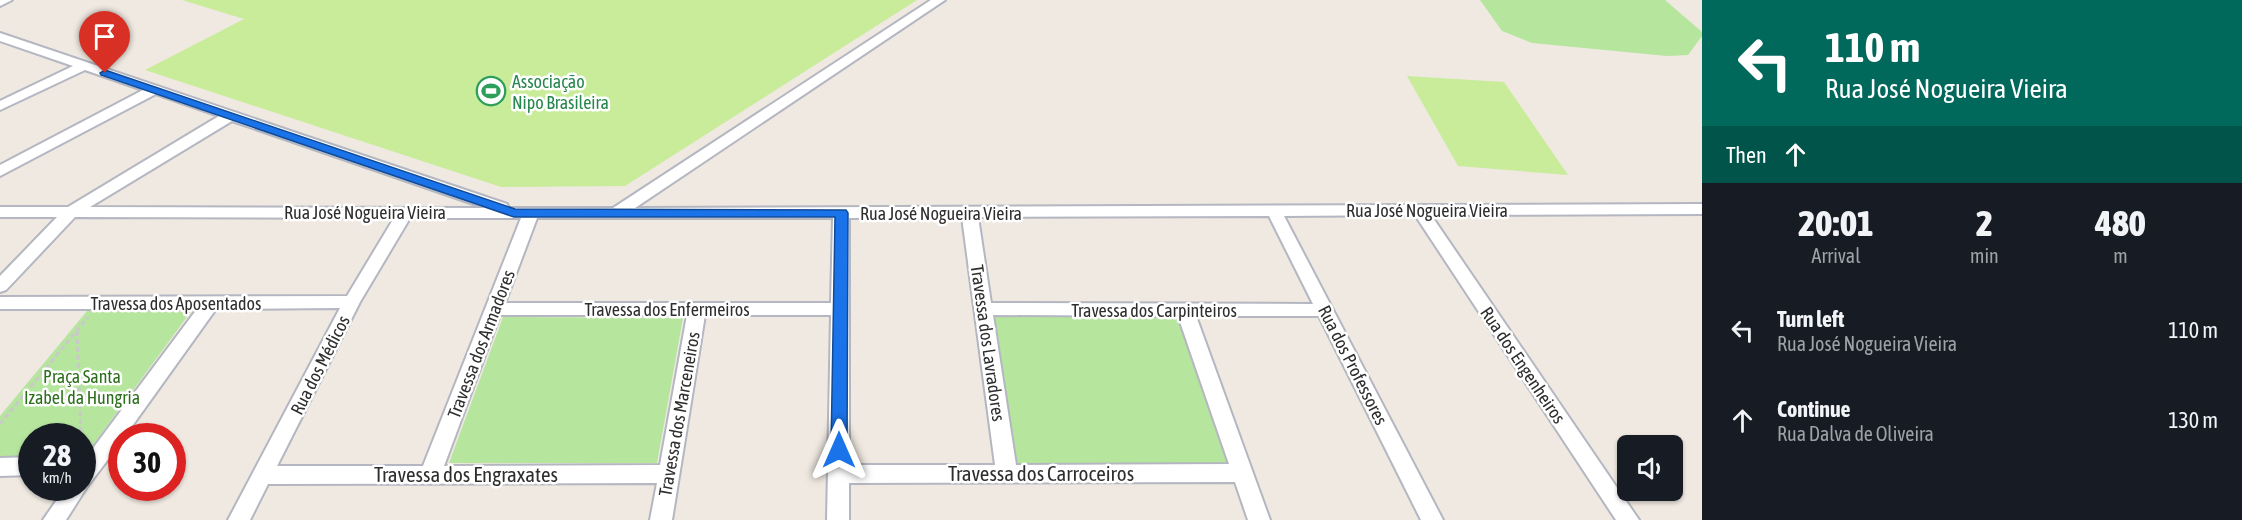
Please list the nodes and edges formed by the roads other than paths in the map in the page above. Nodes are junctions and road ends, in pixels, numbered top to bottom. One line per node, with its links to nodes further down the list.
1 (6, 0): 3 (street)
2 (939, 0): 20 (street)
3 (0, 3)
4 (0, 37): 5 (street)
5 (17, 43): 6 (street); 7 (street)
6 (0, 51)
7 (84, 66): 8 (street); 9 (street)
8 (154, 90): 10 (street); 11 (street)
9 (0, 106)
10 (230, 116): 16 (street); 19 (street)
11 (0, 171)
12 (1702, 209): 13 (street, Rua José Nogueira Vieira)
13 (1419, 210): 14 (street, Rua José Nogueira Vieira); 48 (street, Rua dos Engenheiros)
14 (1274, 211): 17 (street, Rua José Nogueira Vieira); 31 (street, Rua dos Professores)
15 (0, 212): 16 (street, Rua José Nogueira Vieira)
16 (71, 212): 18 (street, Rua José Nogueira Vieira); 22 (street)
17 (969, 212): 21 (street, Rua José Nogueira Vieira); 29 (street, Travessa dos Lavradores)
18 (405, 213): 19 (street, Rua José Nogueira Vieira); 23 (street, Rua dos Médicos)
19 (523, 213): 20 (street, Rua José Nogueira Vieira); 26 (street, Travessa dos Armadores)
20 (615, 213): 21 (street, Rua José Nogueira Vieira)
21 (841, 213): 28 (street)
22 (0, 286)
23 (352, 302): 25 (street, Travessa dos Aposentados); 40 (street, Rua dos Médicos)
24 (0, 303): 25 (street, Travessa dos Aposentados)
25 (210, 304): 32 (street)
26 (494, 309): 27 (street, Travessa dos Enfermeiros); 36 (street, Travessa dos Armadores)
27 (697, 309): 28 (street, Travessa dos Enfermeiros); 37 (street, Travessa dos Marceneiros)
28 (840, 309): 38 (street)
29 (983, 309): 30 (street, Travessa dos Carpinteiros); 39 (street, Travessa dos Lavradores)
30 (1185, 310): 31 (street, Travessa dos Carpinteiros); 35 (street)
31 (1325, 310): 47 (street, Rua dos Professores)
32 (96, 458)
33 (18, 466): 34 (street)
34 (0, 467)
35 (1243, 473): 39 (street, Travessa dos Carroceiros); 46 (street)
36 (430, 474): 37 (street, Travessa dos Engraxates); 40 (street, Travessa dos Engraxates)
37 (669, 474): 44 (street, Travessa dos Marceneiros)
38 (839, 474): 39 (street, Travessa dos Carroceiros); 45 (street)
39 (1006, 474)
40 (263, 475): 43 (street, Rua dos Médicos)
41 (68, 501): 42 (street)
42 (54, 520)
43 (239, 520)
44 (661, 520)
45 (838, 520)
46 (1259, 520)
47 (1432, 520)
48 (1628, 520)

